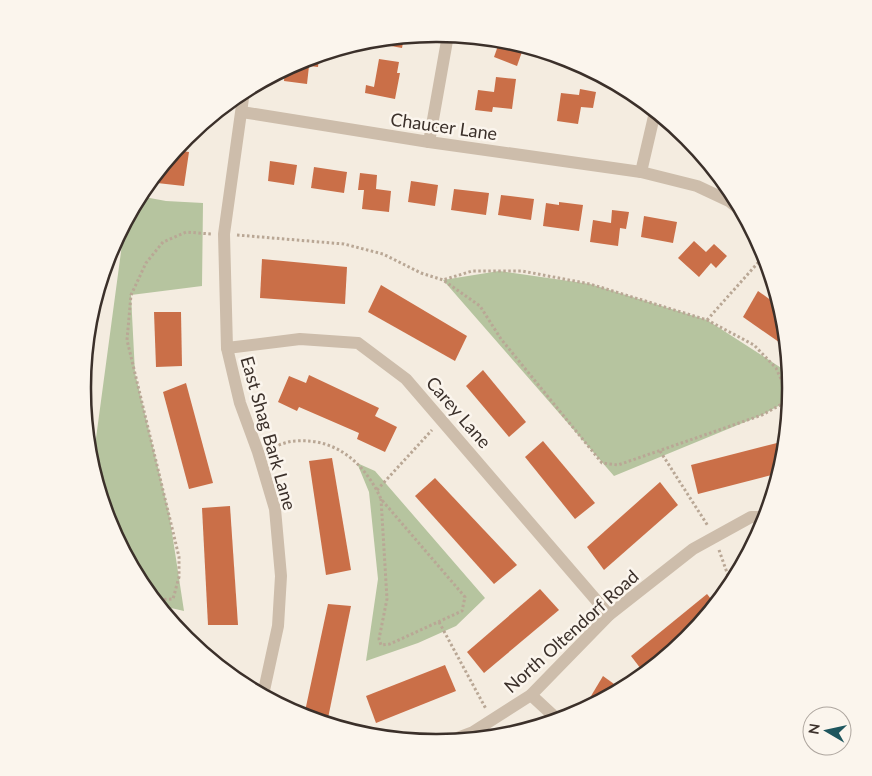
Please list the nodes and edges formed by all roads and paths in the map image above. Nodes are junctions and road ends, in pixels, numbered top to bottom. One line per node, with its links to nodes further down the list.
1 (447, 42): 5 (street)
2 (243, 102): 3 (street, East Shag Bark Lane)
3 (242, 112): 5 (street, Chaucer Lane); 10 (street, East Shag Bark Lane)
4 (653, 120): 6 (street)
5 (429, 142): 6 (street, Chaucer Lane)
6 (641, 172): 7 (street, Chaucer Lane)
7 (725, 199)
8 (758, 263): 9 (path)
9 (707, 320): 11 (path); 14 (path)
10 (227, 348): 13 (street, Carey Lane); 15 (street, East Shag Bark Lane)
11 (782, 381)
12 (781, 404): 14 (path)
13 (442, 419): 16 (path); 21 (street, Carey Lane)
14 (660, 451): 19 (path)
15 (258, 452): 16 (path); 23 (street, East Shag Bark Lane)
16 (377, 490): 17 (path)
17 (381, 499): 22 (path); 22 (path)
18 (756, 517): 19 (street, North Oltendorf Road)
19 (715, 537): 20 (path); 21 (street, North Oltendorf Road)
20 (727, 573)
21 (609, 615): 24 (street, North Oltendorf Road)
22 (438, 622): 26 (path)
23 (265, 688)
24 (531, 695): 25 (street); 26 (street, North Oltendorf Road)
25 (551, 713)
26 (492, 720): 27 (street, North Oltendorf Road)
27 (474, 732)

